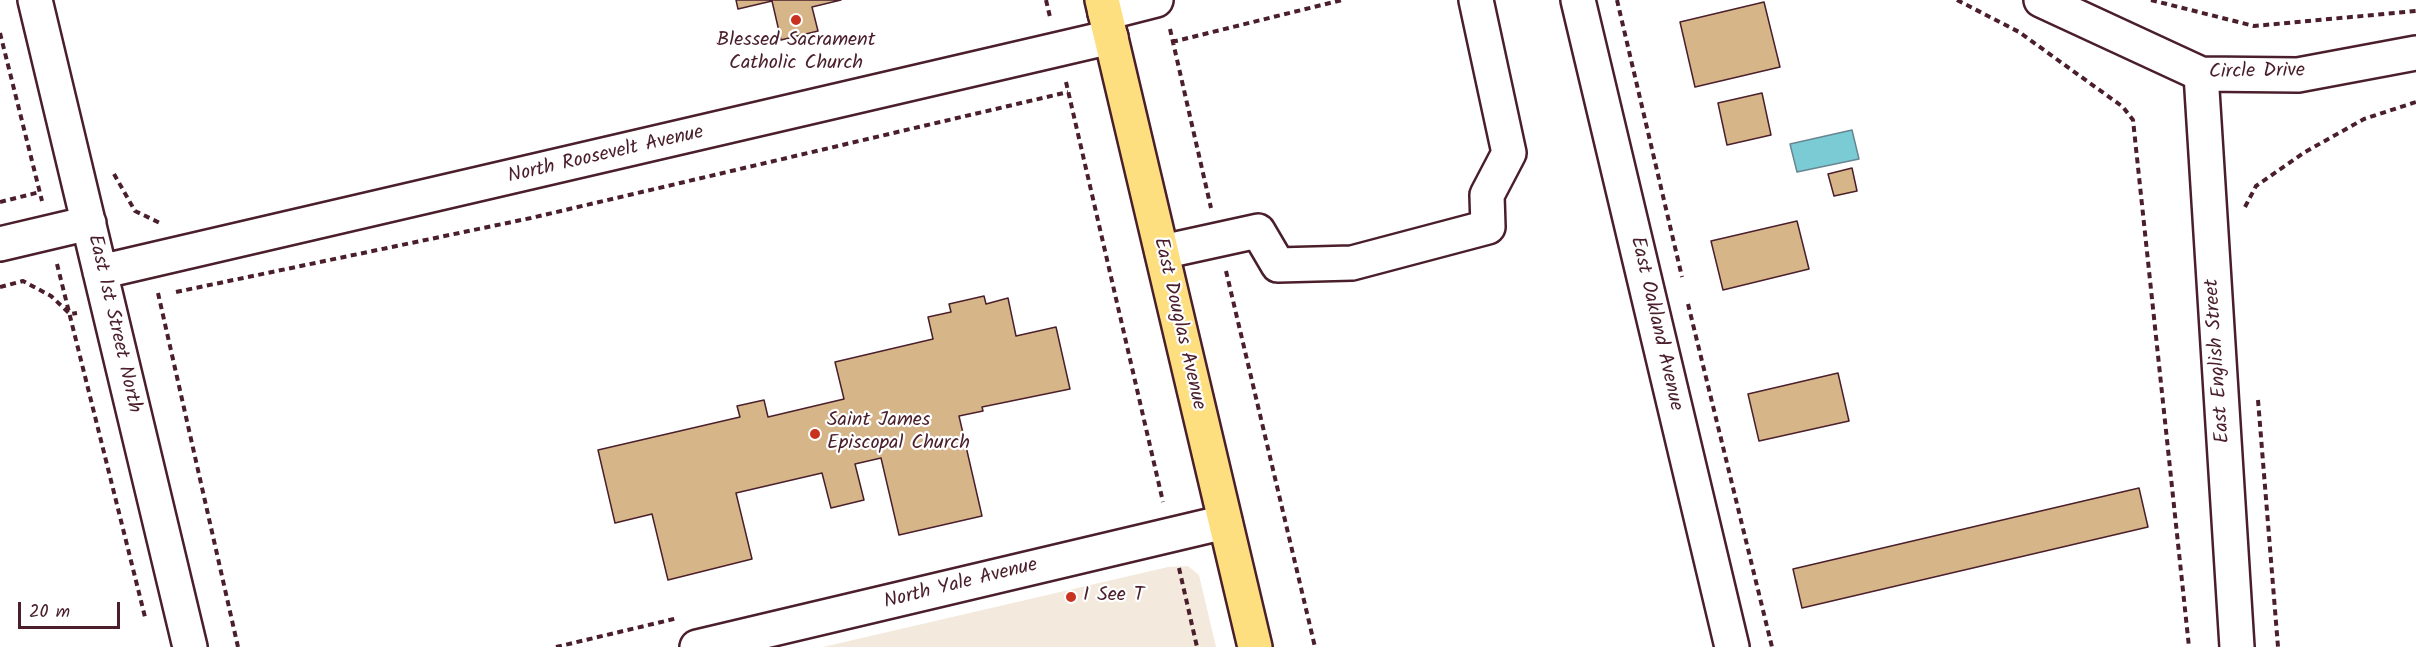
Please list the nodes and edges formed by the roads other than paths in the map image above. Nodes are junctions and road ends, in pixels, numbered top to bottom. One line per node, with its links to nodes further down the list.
1 (35, 0): 9 (street, East 1st Street North)
2 (1476, 0): 11 (street)
3 (1578, 0): 18 (street, East Oakland Avenue)
4 (2041, 0): 8 (street, Circle Drive)
5 (1162, 10): 6 (street)
6 (1106, 16): 11 (main road, East Douglas Avenue); 12 (street, North Roosevelt Avenue)
7 (2416, 53): 8 (street, Circle Drive)
8 (2201, 74): 19 (street, East English Street)
9 (89, 223): 10 (street); 12 (street, East 1st Street North)
10 (0, 243)
11 (1162, 252): 13 (main road, East Douglas Avenue)
12 (100, 272): 15 (street, East 1st Street North)
13 (1225, 522): 14 (street, North Yale Avenue); 17 (main road, East Douglas Avenue)
14 (760, 640): 16 (street, North Yale Avenue)
15 (190, 647)
16 (697, 647)
17 (1255, 647)
18 (1732, 647)
19 (2237, 647)

